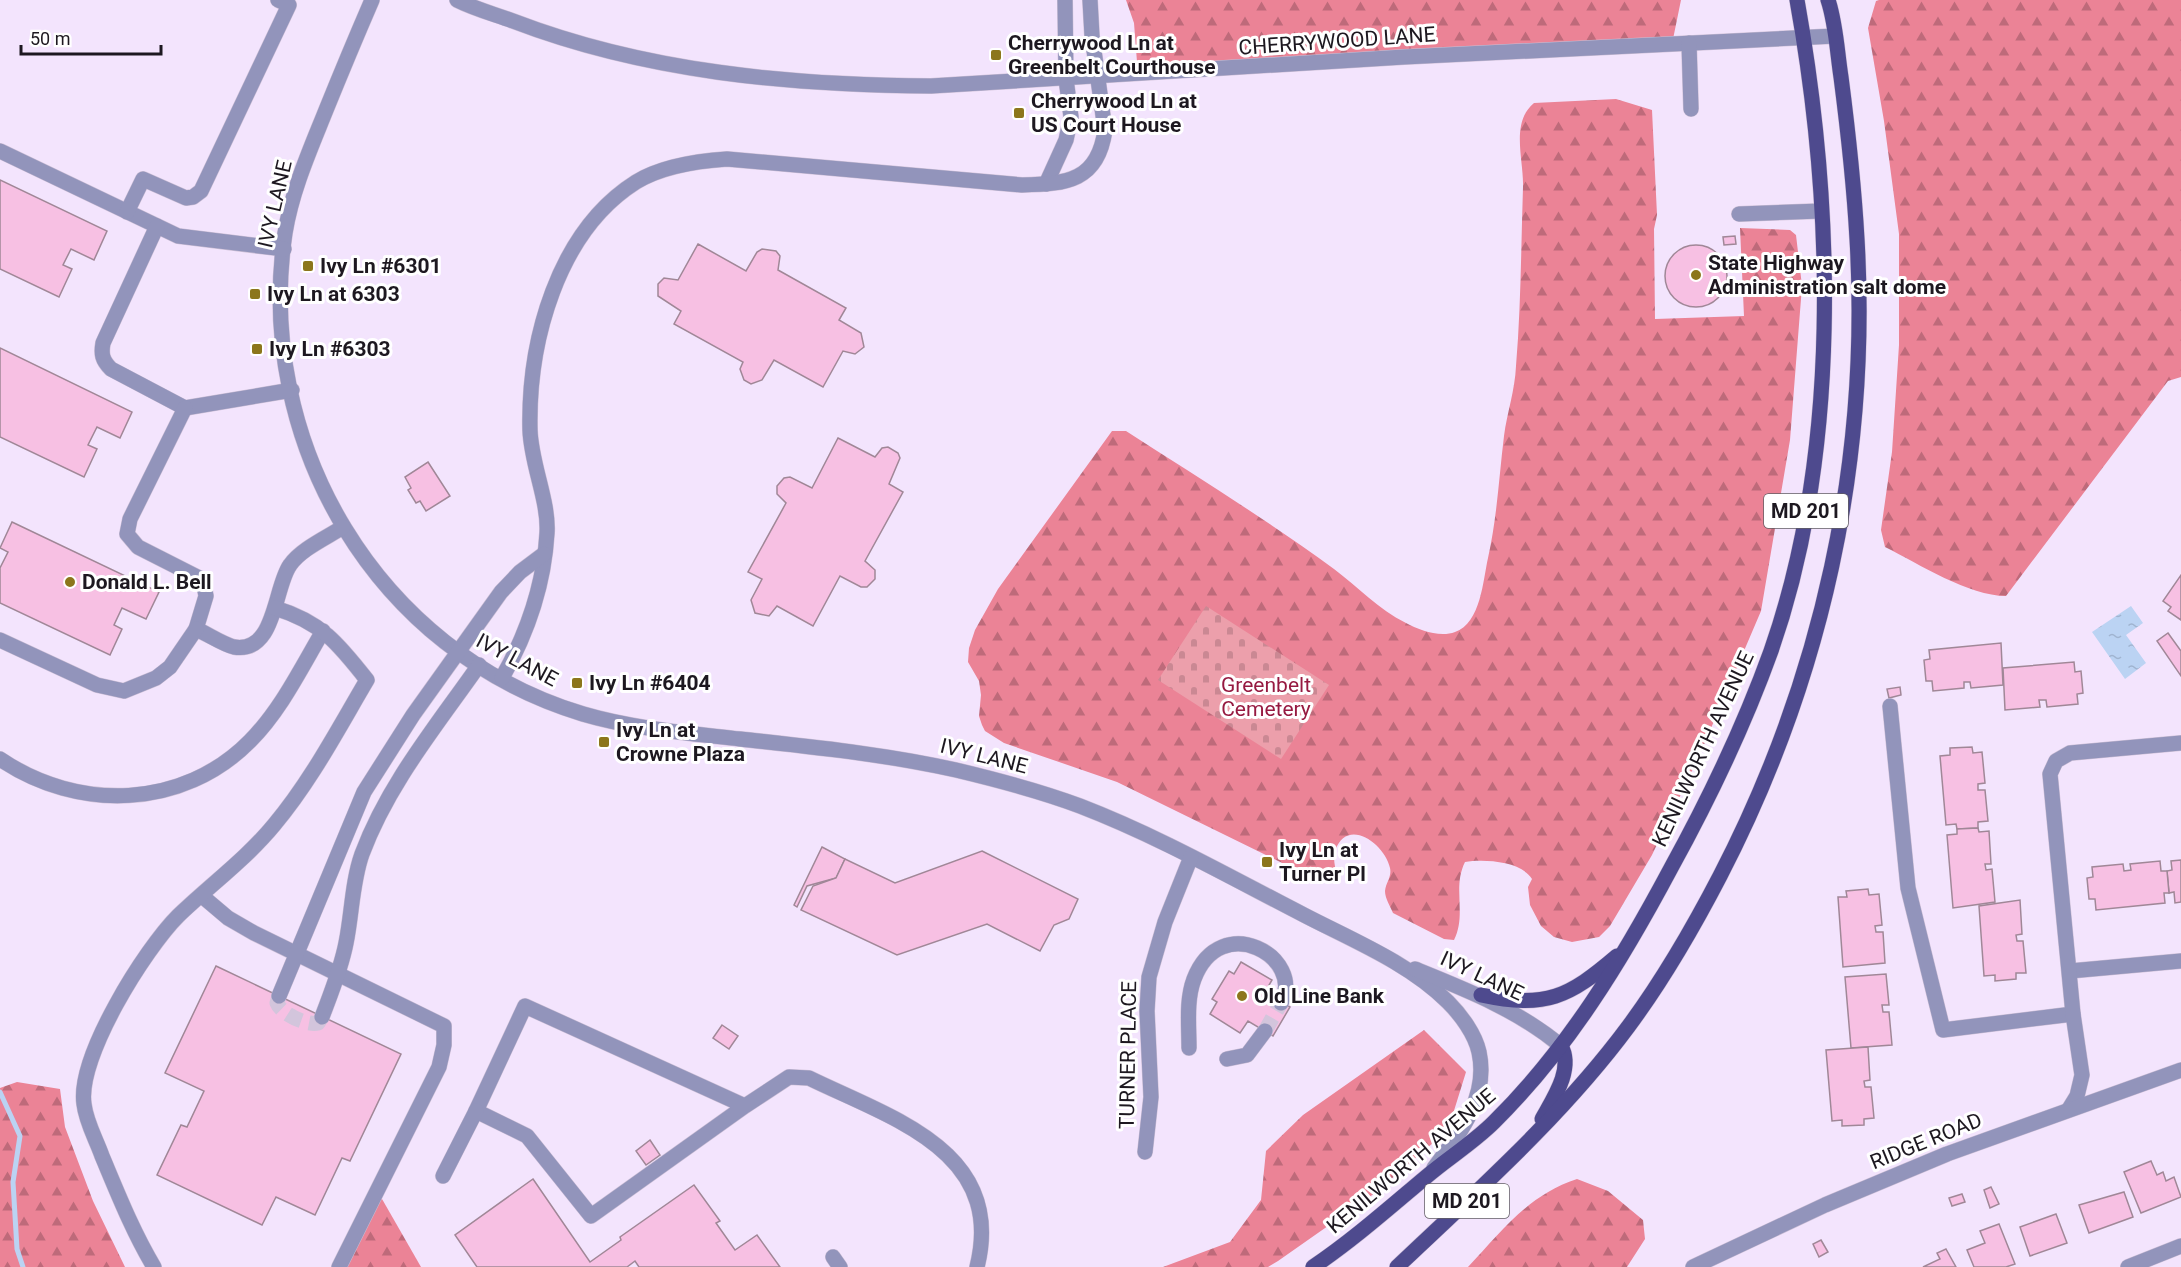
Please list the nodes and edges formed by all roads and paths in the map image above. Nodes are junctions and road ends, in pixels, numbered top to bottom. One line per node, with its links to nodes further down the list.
1 (278, 0): 17 (street)
2 (372, 0): 20 (street, IVY LANE)
3 (457, 0): 12 (street, CHERRYWOOD LANE)
4 (1065, 0): 12 (street)
5 (1090, 0): 11 (street)
6 (1797, 0): 9 (main road, MD 201)
7 (1828, 0): 8 (main road, MD 201)
8 (1835, 36): 9 (street, CHERRYWOOD LANE); 56 (main road, MD 201)
9 (1804, 38): 10 (street, CHERRYWOOD LANE); 16 (main road, KENILWORTH AVENUE / MD 201)
10 (1689, 43): 11 (street, CHERRYWOOD LANE); 13 (street)
11 (1098, 77): 12 (street, CHERRYWOOD LANE); 15 (street)
12 (1066, 79): 15 (street)
13 (1691, 109)
14 (0, 151): 17 (street)
15 (1046, 184): 24 (street)
16 (1821, 211): 18 (street); 37 (main road, KENILWORTH AVENUE / MD 201)
17 (127, 212): 19 (street)
18 (1739, 214)
19 (157, 226): 20 (street); 22 (street)
20 (284, 249): 21 (street, IVY LANE)
21 (292, 390): 22 (street); 23 (street, IVY LANE)
22 (185, 408): 26 (street)
23 (343, 527): 25 (street); 29 (street, IVY LANE)
24 (544, 554): 29 (street); 31 (street)
25 (275, 608): 26 (street); 27 (street)
26 (196, 629): 28 (street)
27 (323, 631): 34 (street); 36 (street)
28 (0, 640)
29 (459, 652): 30 (street, IVY LANE); 38 (street)
30 (480, 665): 31 (street, IVY LANE); 42 (street)
31 (502, 678): 35 (street, IVY LANE)
32 (1890, 706): 46 (street)
33 (2181, 743): 41 (street)
34 (0, 759)
35 (1191, 857): 39 (street, IVY LANE); 57 (street, TURNER PLACE)
36 (202, 896): 38 (street); 61 (street)
37 (1626, 948): 43 (main road); 49 (main road, KENILWORTH AVENUE / MD 201)
38 (296, 954): 42 (street); 44 (street)
39 (1379, 954): 43 (street, IVY LANE); 58 (street, IVY LANE)
40 (2181, 962): 41 (street)
41 (2070, 971): 46 (street)
42 (338, 974): 47 (street); 62 (street)
43 (1481, 995): 49 (street, IVY LANE)
44 (279, 996)
45 (1281, 1003): 50 (street)
46 (2073, 1014): 54 (street)
47 (322, 1017)
48 (1265, 1030): 51 (street)
49 (1561, 1046): 56 (main road); 58 (main road, KENILWORTH AVENUE / MD 201)
50 (1189, 1048)
51 (1227, 1059)
52 (2181, 1070): 54 (street, RIDGE ROAD)
53 (745, 1106): 55 (street); 55 (street); 63 (street)
54 (2069, 1109): 66 (street, RIDGE ROAD)
55 (476, 1111): 59 (street)
56 (1535, 1133): 65 (main road, MD 201)
57 (1145, 1152)
58 (1428, 1175): 64 (main road, KENILWORTH AVENUE / MD 201)
59 (443, 1176)
60 (2181, 1246): 67 (street)
61 (154, 1267)
62 (339, 1267)
63 (976, 1267)
64 (1313, 1267)
65 (1397, 1267)
66 (1693, 1267)
67 (2128, 1267)

